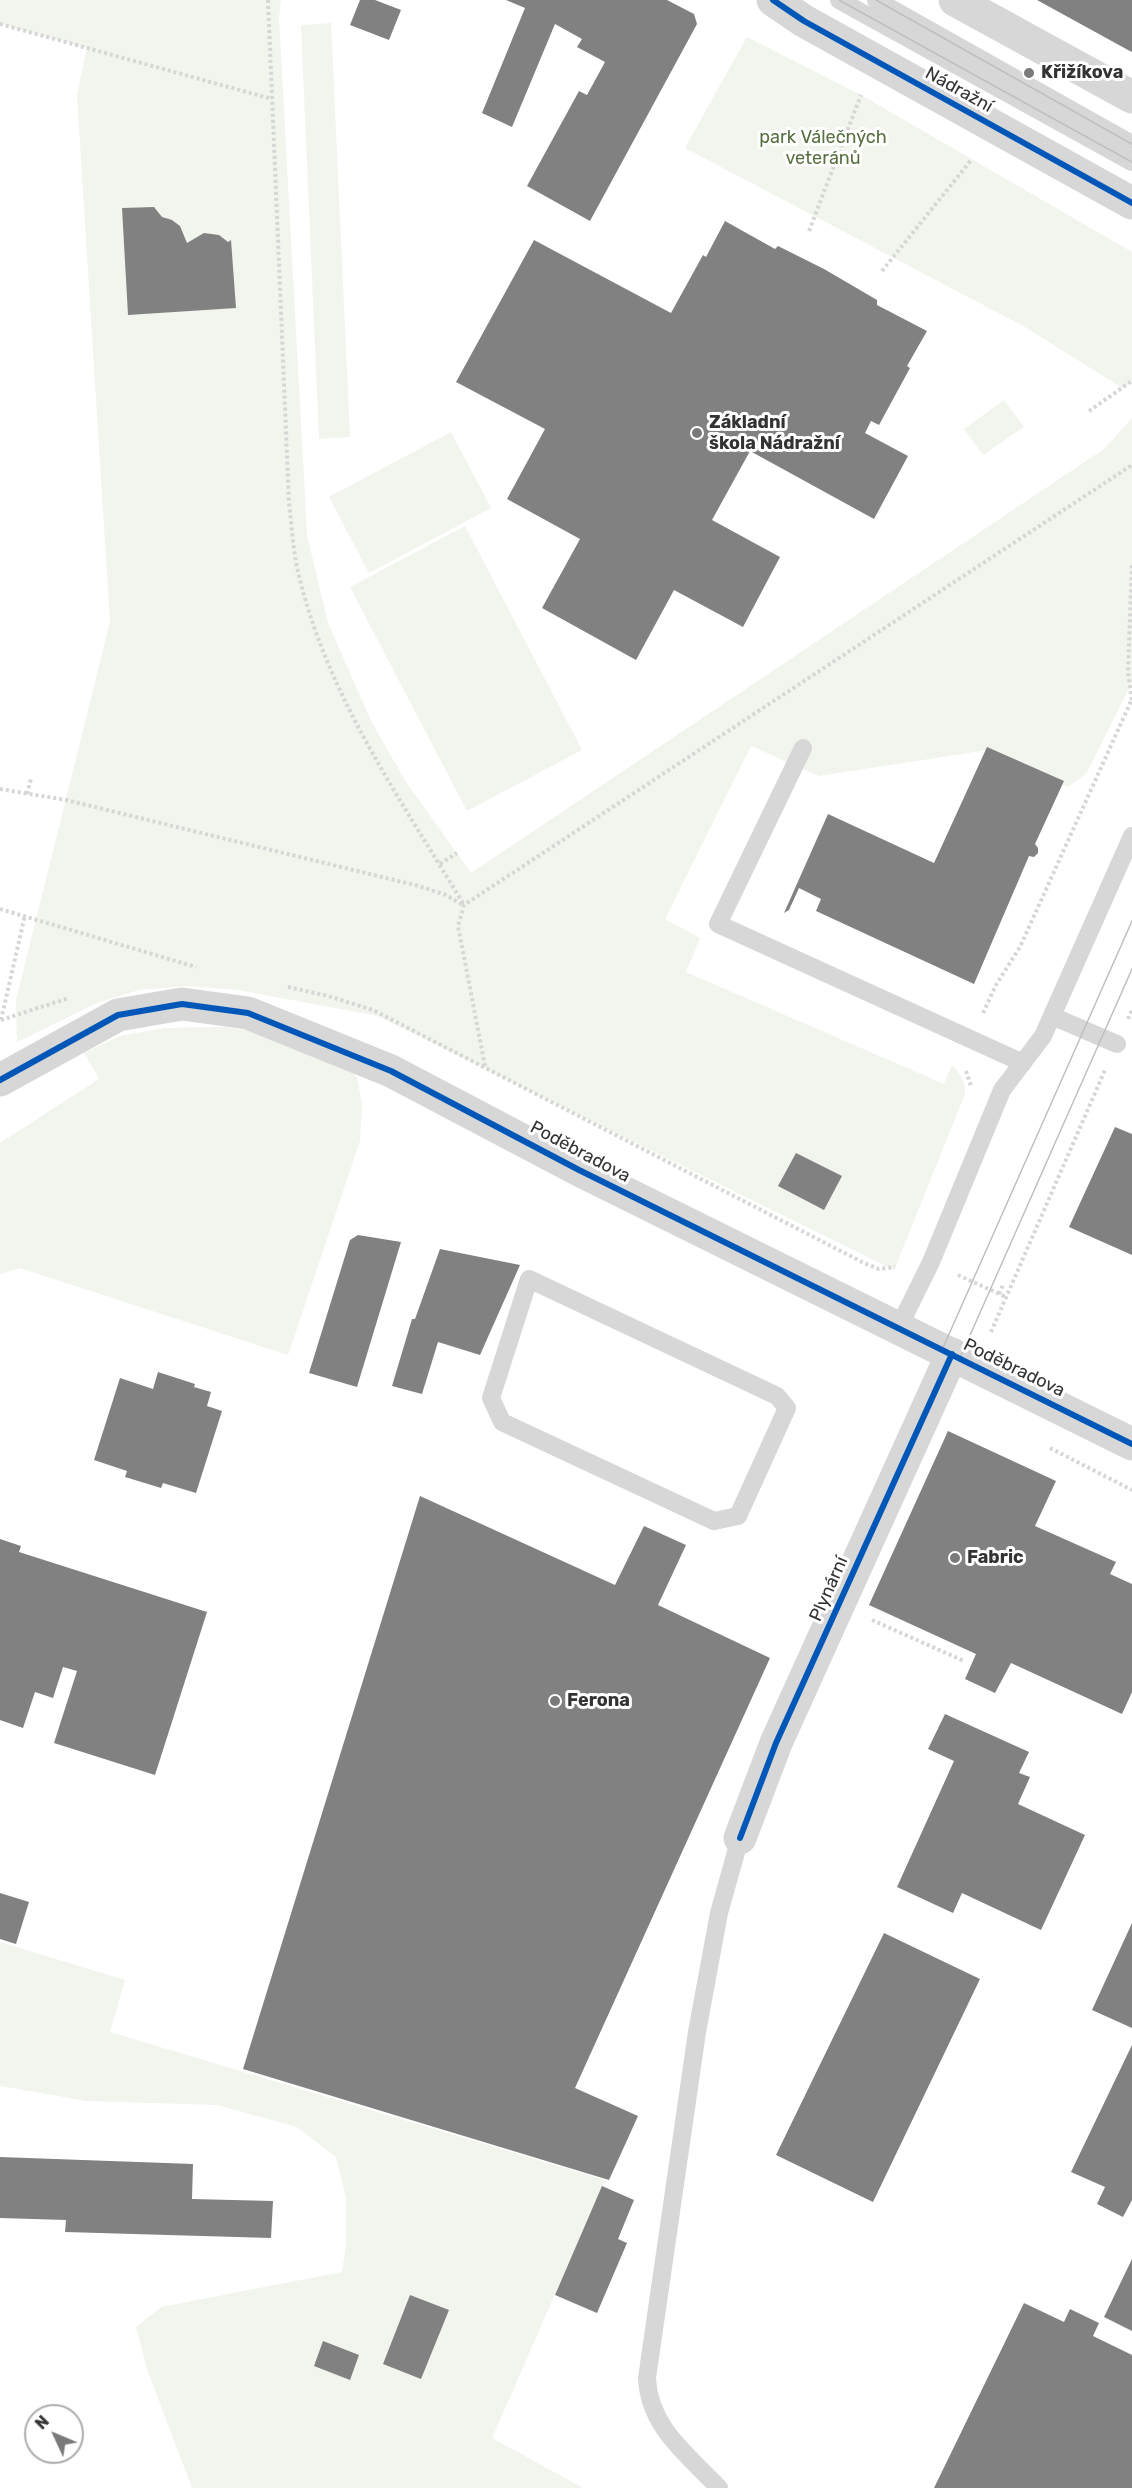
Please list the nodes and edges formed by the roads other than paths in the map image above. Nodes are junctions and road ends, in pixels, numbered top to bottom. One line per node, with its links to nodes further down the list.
1 (773, 0): 8 (street, Nádražní)
2 (840, 0): 7 (lane)
3 (876, 0): 6 (lane)
4 (955, 0): 5 (street)
5 (1132, 96)
6 (1132, 144)
7 (1132, 162)
8 (1132, 203)
9 (803, 748): 13 (lane)
10 (1132, 836): 11 (lane)
11 (1052, 1016): 12 (lane); 13 (lane)
12 (1117, 1044)
13 (1023, 1063): 15 (lane)
14 (0, 1080): 15 (street, Poděbradova)
15 (898, 1329): 16 (street, Poděbradova)
16 (964, 1360): 17 (street, Poděbradova); 19 (street, Plynární)
17 (1132, 1444)
18 (738, 1516): 18 (lane)
19 (740, 1838): 20 (lane)
20 (718, 2488)

